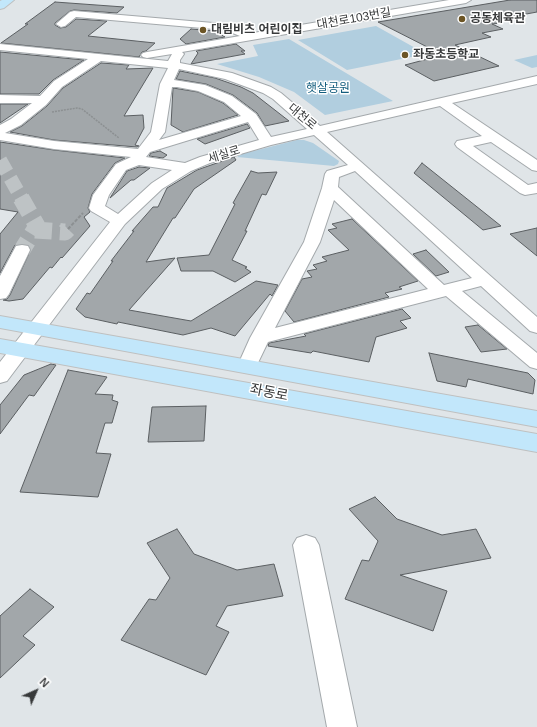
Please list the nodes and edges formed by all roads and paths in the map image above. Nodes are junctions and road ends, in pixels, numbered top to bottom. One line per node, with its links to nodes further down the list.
1 (9, 0): 3 (main road)
2 (466, 0): 5 (street, 대천로103번길)
3 (0, 6)
4 (61, 24): 5 (street)
5 (252, 37): 7 (street, 대천로103번길)
6 (0, 47): 8 (street, 대천로)
7 (188, 48): 9 (street, 대천로103번길); 10 (street)
8 (99, 57): 9 (street, 대천로); 14 (street)
9 (124, 60): 10 (street, 대천로)
10 (175, 65): 12 (street); 19 (street, 대천로)
11 (537, 80): 15 (street, 세실로)
12 (166, 84): 17 (street); 23 (street)
13 (0, 99): 14 (street)
14 (44, 100): 16 (street)
15 (442, 102): 19 (street, 세실로); 21 (street)
16 (26, 115): 18 (street); 23 (path)
17 (251, 116): 22 (street); 23 (street)
18 (0, 130)
19 (318, 130): 22 (street, 세실로); 24 (street, 대천로)
20 (0, 136): 23 (street)
21 (494, 137): 26 (street); 28 (street)
22 (267, 142): 25 (street, 세실로)
23 (142, 152): 25 (street); 29 (street)
24 (358, 166): 27 (street, 좌동로); 33 (street, 대천로)
25 (186, 168): 30 (street, 세실로)
26 (537, 168)
27 (330, 188): 34 (street); 39 (street, 좌동로)
28 (537, 188)
29 (97, 208): 30 (street); 31 (path)
30 (119, 221): 38 (street, 세실로)
31 (68, 229)
32 (22, 250): 35 (street)
33 (484, 280): 34 (street); 37 (street, 대천로)
34 (445, 291): 39 (street); 41 (street)
35 (0, 294)
36 (0, 322): 38 (main road, 좌동로)
37 (537, 327)
38 (37, 328): 40 (street, 세실로); 42 (main road, 좌동로)
39 (260, 338): 42 (street, 좌동로)
40 (10, 348): 43 (street, 세실로); 45 (main road, 좌동로)
41 (537, 363)
42 (247, 367): 44 (main road, 좌동로)
43 (0, 376)
44 (537, 419)
45 (537, 443)
46 (306, 544): 47 (street)
47 (342, 727)

